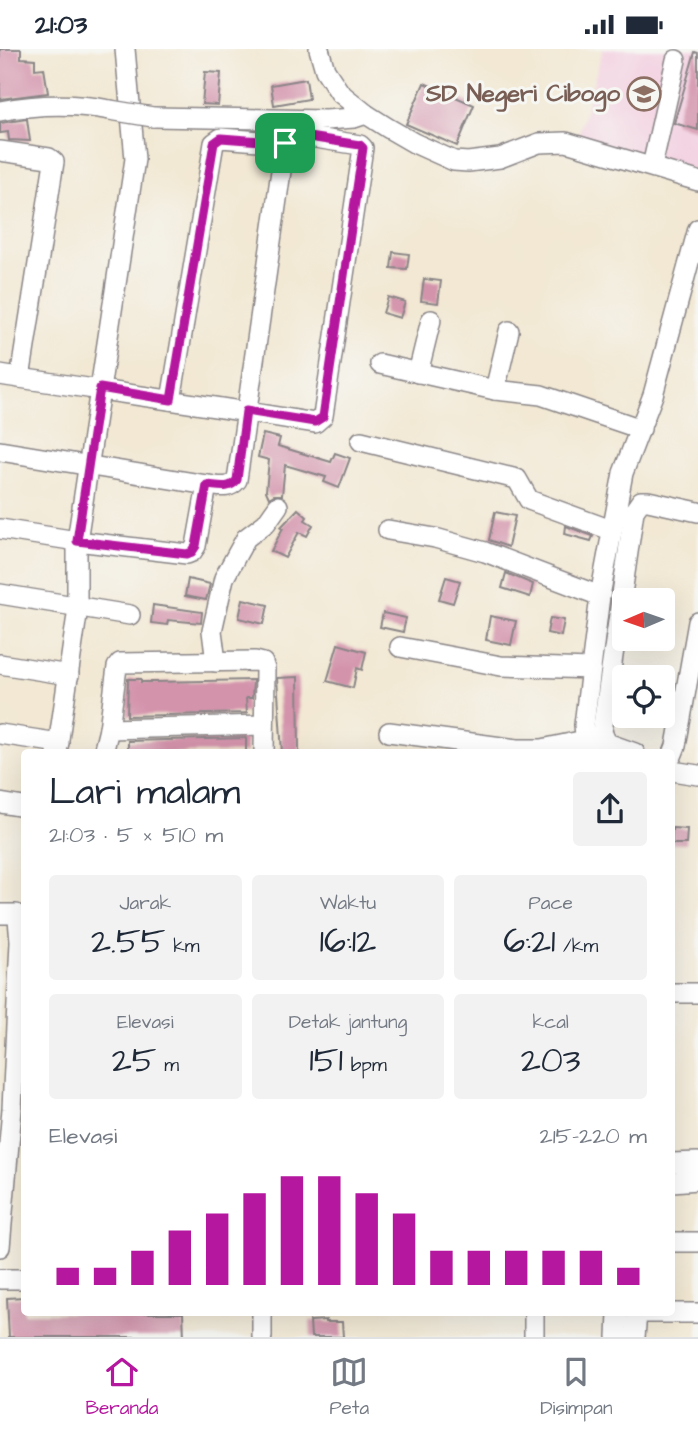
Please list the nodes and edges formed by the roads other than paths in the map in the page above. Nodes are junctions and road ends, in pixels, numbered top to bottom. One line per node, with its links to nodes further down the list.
1 (125, 49): 16 (street)
2 (319, 49): 5 (street)
3 (676, 59): 8 (street)
4 (0, 111): 5 (street, bridge)
5 (366, 114): 8 (street)
6 (285, 143): 18 (street); 19 (street); 19 (street)
7 (0, 151): 15 (street)
8 (652, 166): 9 (street)
9 (698, 181)
10 (698, 229): 20 (street)
11 (431, 320): 14 (street)
12 (509, 331): 17 (street)
13 (380, 365): 14 (street)
14 (418, 373): 17 (street)
15 (10, 376): 16 (street)
16 (100, 388): 18 (street); 23 (street)
17 (495, 390): 20 (street)
18 (171, 400): 19 (street)
19 (246, 411): 24 (street)
20 (640, 429): 29 (street)
21 (361, 442): 29 (street)
22 (0, 451): 23 (street)
23 (88, 465): 24 (street); 30 (street)
24 (207, 485): 30 (street)
25 (278, 506): 37 (street)
26 (698, 512): 53 (street)
27 (0, 529): 30 (street)
28 (388, 530): 32 (street)
29 (611, 530): 32 (street)
30 (77, 541): 33 (street)
31 (0, 594): 33 (street)
32 (600, 596): 39 (street)
33 (77, 607): 34 (street); 40 (street)
34 (130, 615)
35 (698, 625): 54 (street)
36 (400, 647): 39 (street)
37 (216, 662): 41 (street); 42 (street)
38 (0, 664): 40 (street)
39 (591, 669): 45 (street)
40 (69, 675): 47 (street)
41 (264, 725): 42 (street); 49 (street)
42 (109, 729): 48 (street)
43 (389, 732): 46 (street)
44 (0, 734): 47 (street)
45 (585, 740): 51 (street); 52 (street)
46 (437, 745): 50 (street)
47 (58, 748)
48 (104, 749)
49 (264, 749)
50 (517, 749)
51 (546, 749)
52 (592, 749)
53 (624, 749)
54 (675, 749)
55 (675, 771): 56 (street)
56 (698, 775)
57 (0, 803): 58 (street)
58 (21, 806)
59 (0, 913): 60 (street)
60 (21, 936)
61 (21, 945): 62 (street)
62 (8, 985): 65 (street)
63 (675, 993): 64 (street)
64 (698, 993)
65 (19, 1025): 66 (street)
66 (7, 1047): 67 (street)
67 (12, 1109): 72 (street)
68 (698, 1162): 69 (street)
69 (675, 1163)
70 (698, 1180): 71 (street)
71 (675, 1182)
72 (10, 1189): 75 (street)
73 (675, 1242): 74 (street)
74 (698, 1242)
75 (0, 1247)
76 (0, 1279): 77 (street)
77 (21, 1279)
78 (675, 1313): 79 (street)
79 (698, 1313)
80 (262, 1316): 84 (street)
81 (534, 1316): 85 (street)
82 (618, 1316): 86 (street)
83 (637, 1316): 87 (street)
84 (262, 1337)
85 (534, 1337)
86 (617, 1337)
87 (635, 1337)

